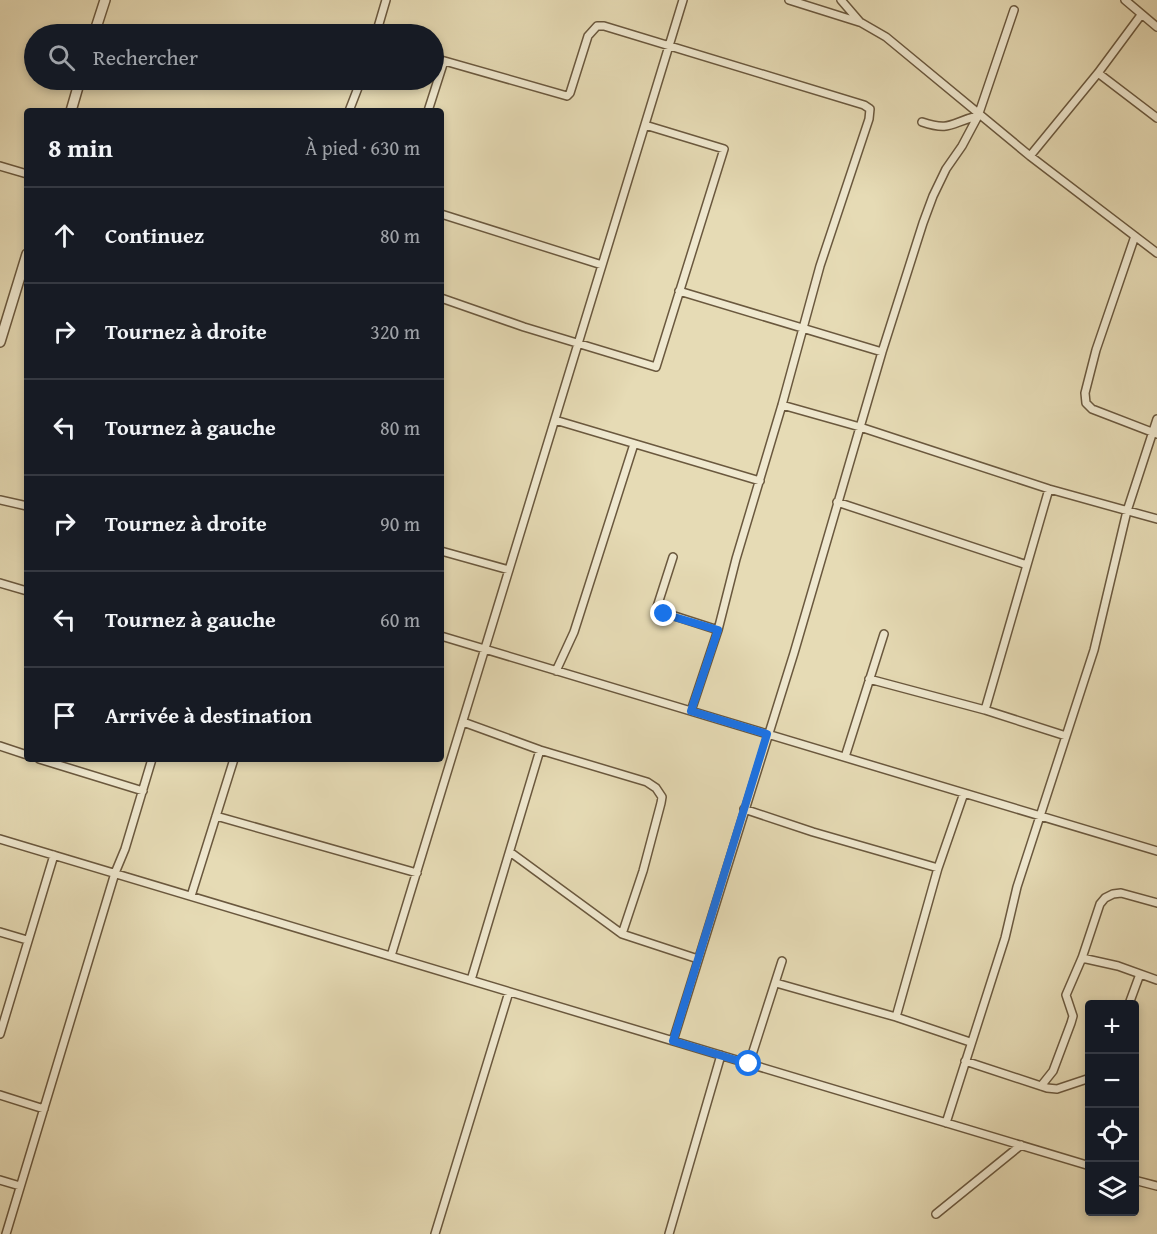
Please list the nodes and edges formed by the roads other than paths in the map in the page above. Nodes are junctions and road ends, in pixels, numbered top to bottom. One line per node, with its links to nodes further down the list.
1 (105, 0): 10 (street)
2 (386, 0): 11 (street)
3 (683, 0): 13 (street)
4 (789, 0): 9 (street)
5 (841, 0): 9 (street)
6 (1125, 0): 8 (street)
7 (1014, 10): 22 (street)
8 (1141, 15): 12 (street); 15 (street)
9 (860, 22): 22 (street)
10 (97, 24)
11 (379, 24)
12 (1157, 27)
13 (669, 47): 14 (street); 25 (street); 36 (street)
14 (444, 61)
15 (1098, 73): 23 (street); 26 (street)
16 (77, 90): 19 (street)
17 (357, 90): 20 (street)
18 (435, 90): 21 (street)
19 (71, 108)
20 (351, 108)
21 (429, 108)
22 (979, 114): 24 (street); 26 (street); 39 (street)
23 (1157, 118)
24 (922, 122)
25 (645, 125): 33 (street); 34 (street)
26 (1030, 156): 30 (street)
27 (0, 166): 28 (street)
28 (24, 173)
29 (444, 214): 33 (street)
30 (1135, 236): 31 (street); 44 (street)
31 (1157, 253)
32 (24, 264): 37 (street)
33 (602, 265): 38 (street)
34 (679, 291): 36 (street); 38 (street)
35 (444, 299): 38 (street)
36 (802, 328): 39 (street); 40 (street)
37 (0, 342)
38 (579, 342): 42 (street)
39 (882, 352): 43 (street)
40 (782, 405): 43 (street); 46 (street)
41 (1157, 419): 44 (street)
42 (555, 420): 45 (street); 56 (street)
43 (860, 427): 47 (street); 49 (street)
44 (1155, 434): 51 (street)
45 (634, 444): 46 (street); 63 (street)
46 (760, 481): 59 (street)
47 (1049, 489): 51 (street); 55 (street)
48 (0, 500): 50 (street)
49 (837, 502): 55 (street); 68 (street)
50 (24, 505)
51 (1127, 511): 52 (street); 69 (street)
52 (1157, 519)
53 (444, 552): 56 (street)
54 (673, 557): 59 (street)
55 (1028, 566): 65 (street)
56 (509, 570): 62 (street)
57 (0, 584): 58 (street)
58 (24, 590)
59 (718, 630): 66 (street)
60 (884, 634): 64 (street)
61 (444, 637): 62 (street)
62 (485, 650): 63 (street); 67 (street)
63 (556, 671): 66 (street)
64 (869, 680): 65 (street); 73 (street)
65 (985, 710): 69 (street)
66 (691, 711): 68 (street)
67 (463, 722): 71 (street); 88 (street)
68 (767, 734): 73 (street); 79 (street)
69 (1066, 736): 81 (street)
70 (0, 746): 72 (street)
71 (540, 750): 84 (street); 92 (street)
72 (24, 754)
73 (844, 758): 78 (street)
74 (49, 762): 77 (street)
75 (151, 762): 77 (street)
76 (233, 762): 80 (street)
77 (143, 791): 87 (street)
78 (964, 793): 81 (street); 86 (street)
79 (744, 809): 86 (street); 96 (street)
80 (216, 816): 88 (street); 89 (street)
81 (1040, 816): 83 (street); 107 (street)
82 (0, 839): 85 (street)
83 (1157, 851)
84 (510, 852): 92 (street); 99 (street)
85 (54, 855): 87 (street); 93 (street)
86 (938, 868): 104 (street)
87 (115, 873): 89 (street); 114 (street)
88 (417, 873): 94 (street)
89 (191, 896): 94 (street)
90 (1157, 903): 95 (street)
91 (0, 932): 93 (street)
92 (622, 934): 96 (street)
93 (27, 940): 105 (street)
94 (391, 956): 99 (street)
95 (1082, 958): 98 (street); 112 (street)
96 (698, 959): 106 (street)
97 (782, 960): 101 (street)
98 (1140, 974): 100 (street); 103 (street)
99 (471, 980): 102 (street)
100 (1157, 980)
101 (776, 983): 104 (street); 110 (street)
102 (509, 992): 106 (street); 124 (street)
103 (1131, 1000)
104 (896, 1017): 107 (street)
105 (0, 1034)
106 (673, 1041): 108 (street)
107 (970, 1042): 109 (street)
108 (721, 1055): 110 (street); 125 (street)
109 (964, 1061): 112 (street); 115 (street)
110 (749, 1064): 115 (street)
111 (1085, 1079): 112 (street)
112 (1041, 1086)
113 (0, 1095): 114 (street)
114 (44, 1109): 120 (street)
115 (946, 1123): 116 (street)
116 (1021, 1145): 117 (street); 122 (street)
117 (1085, 1165)
118 (0, 1180): 120 (street)
119 (1139, 1181): 121 (street)
120 (20, 1186): 123 (street)
121 (1157, 1186)
122 (936, 1214)
123 (6, 1234)
124 (435, 1234)
125 (669, 1234)

